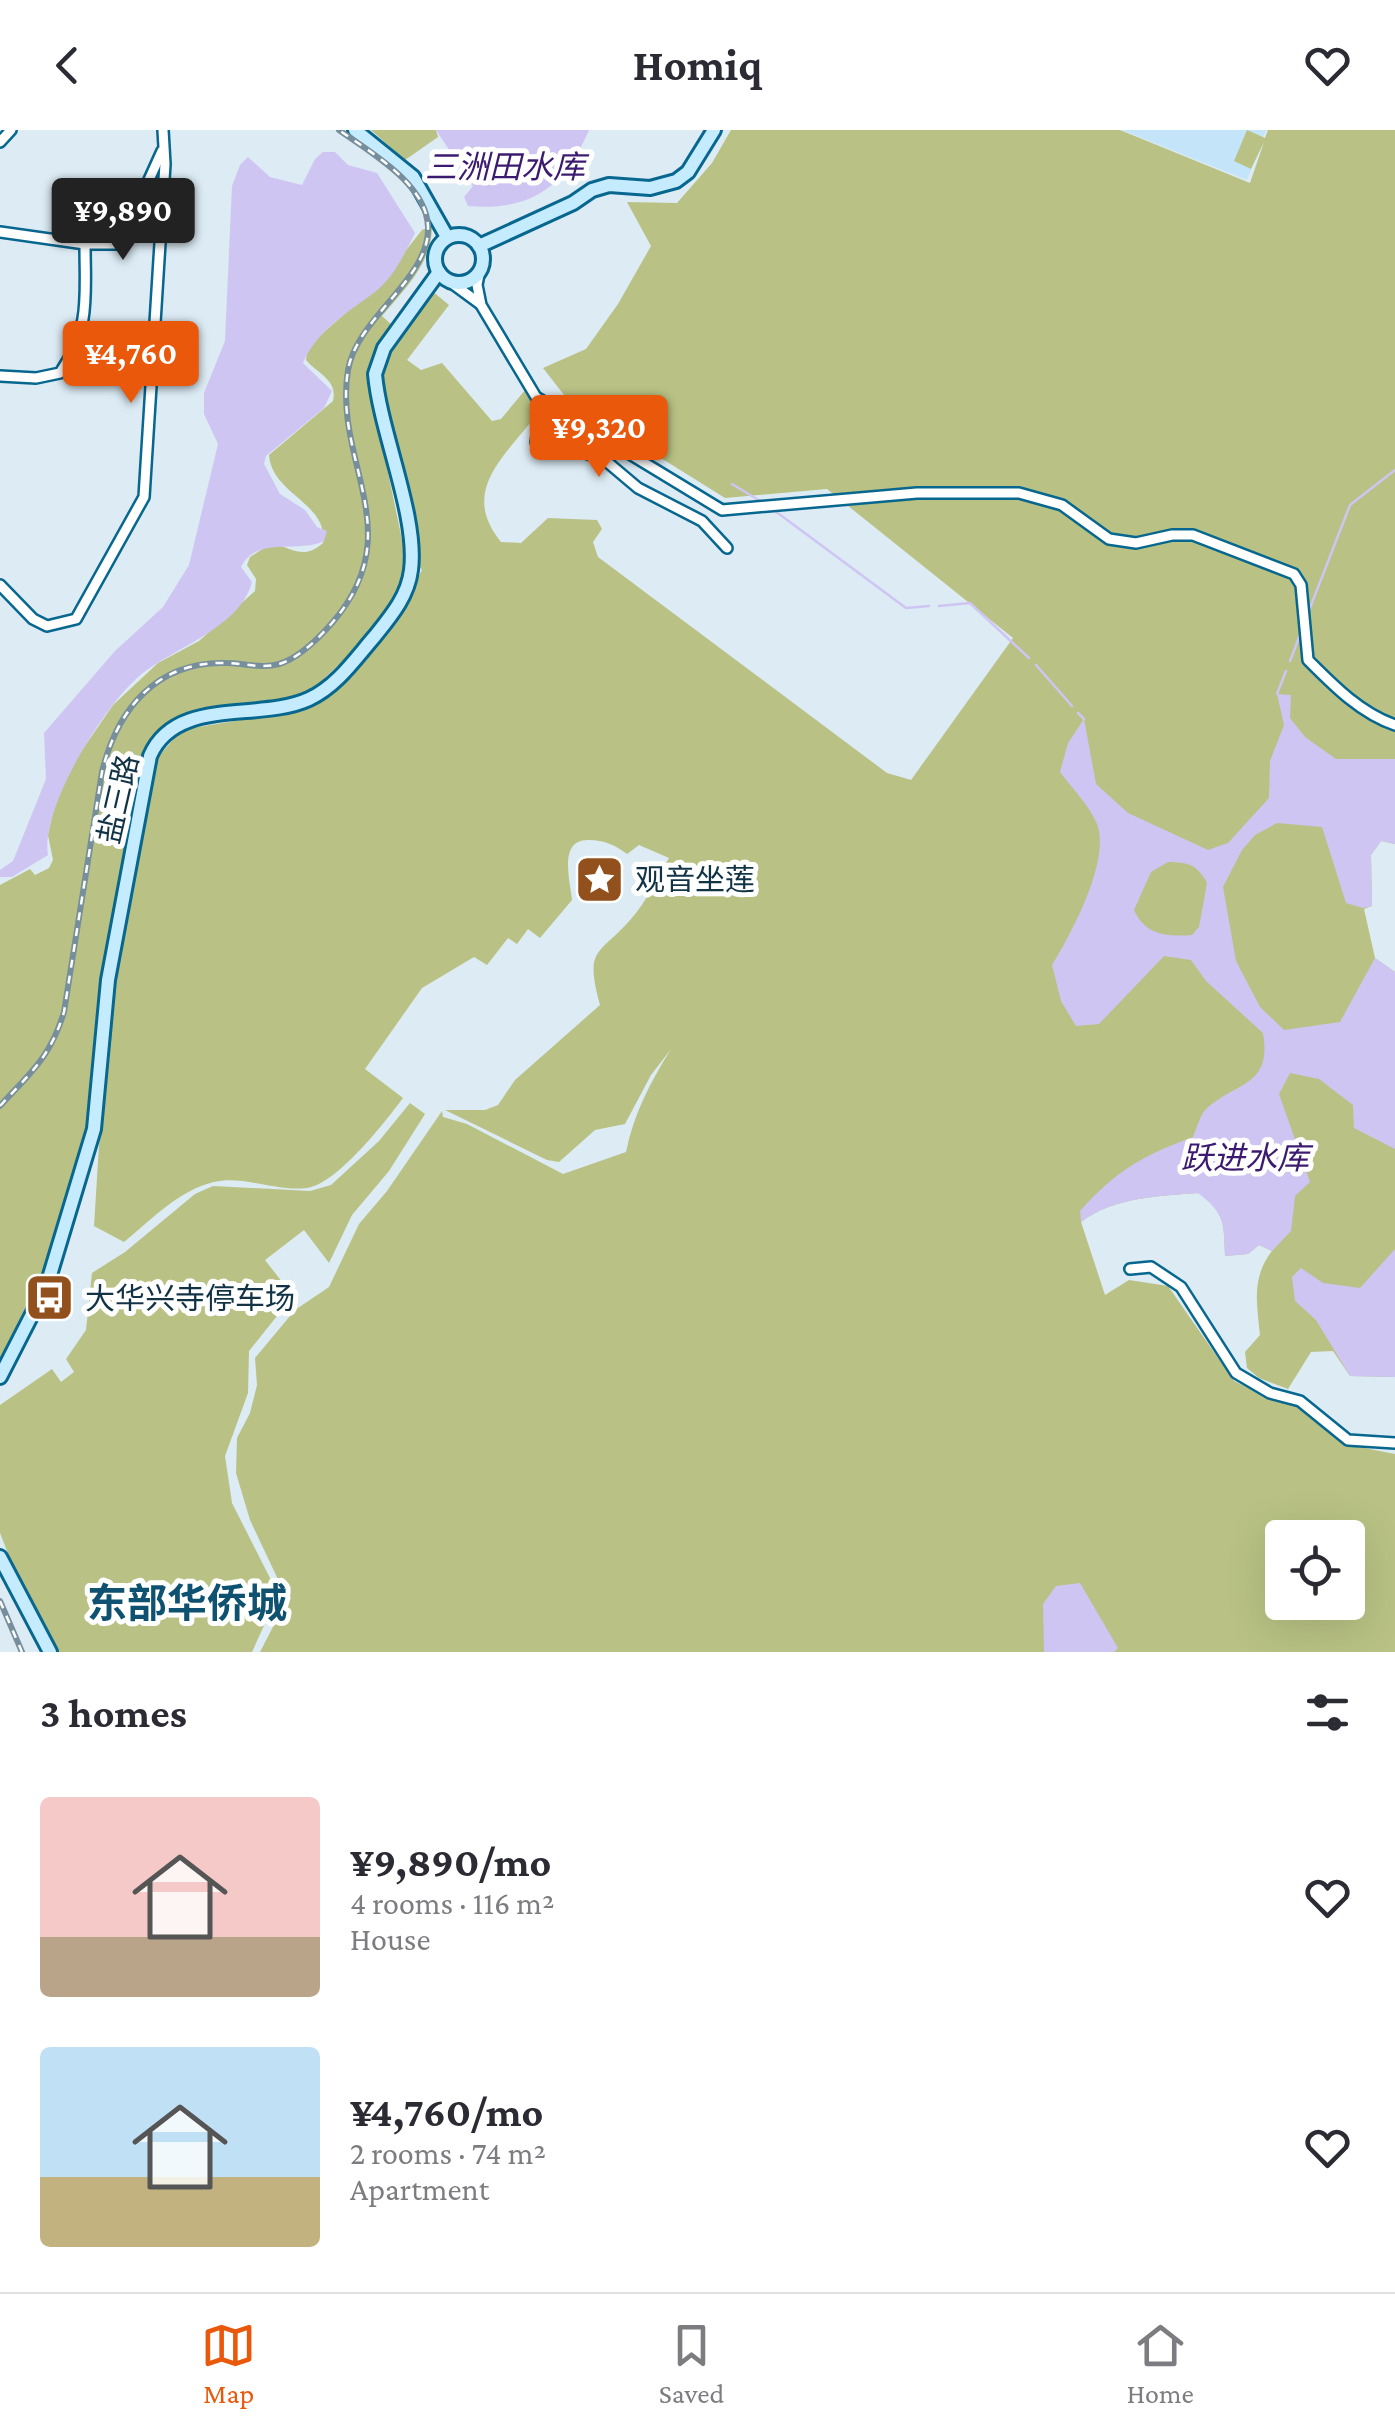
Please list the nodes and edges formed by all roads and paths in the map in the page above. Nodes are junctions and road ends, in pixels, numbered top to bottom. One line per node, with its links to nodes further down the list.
1 (11, 130): 5 (street)
2 (162, 130): 6 (street)
3 (355, 130): 8 (main road)
4 (714, 130): 10 (main road)
5 (0, 142)
6 (164, 147): 9 (street); 17 (street)
7 (0, 232): 9 (street)
8 (447, 237): 10 (main road); 12 (main road)
9 (85, 244): 14 (street)
10 (479, 246): 11 (main road)
11 (480, 269): 12 (main road); 13 (street)
12 (444, 276): 13 (street); 20 (main road, 盐三路)
13 (481, 305): 15 (street)
14 (0, 376)
15 (542, 403): 16 (street); 18 (street)
16 (727, 548)
17 (0, 585)
18 (1395, 725)
19 (1130, 1269): 21 (street)
20 (0, 1377)
21 (1395, 1443)
22 (0, 1557): 23 (main road)
23 (50, 1652)

